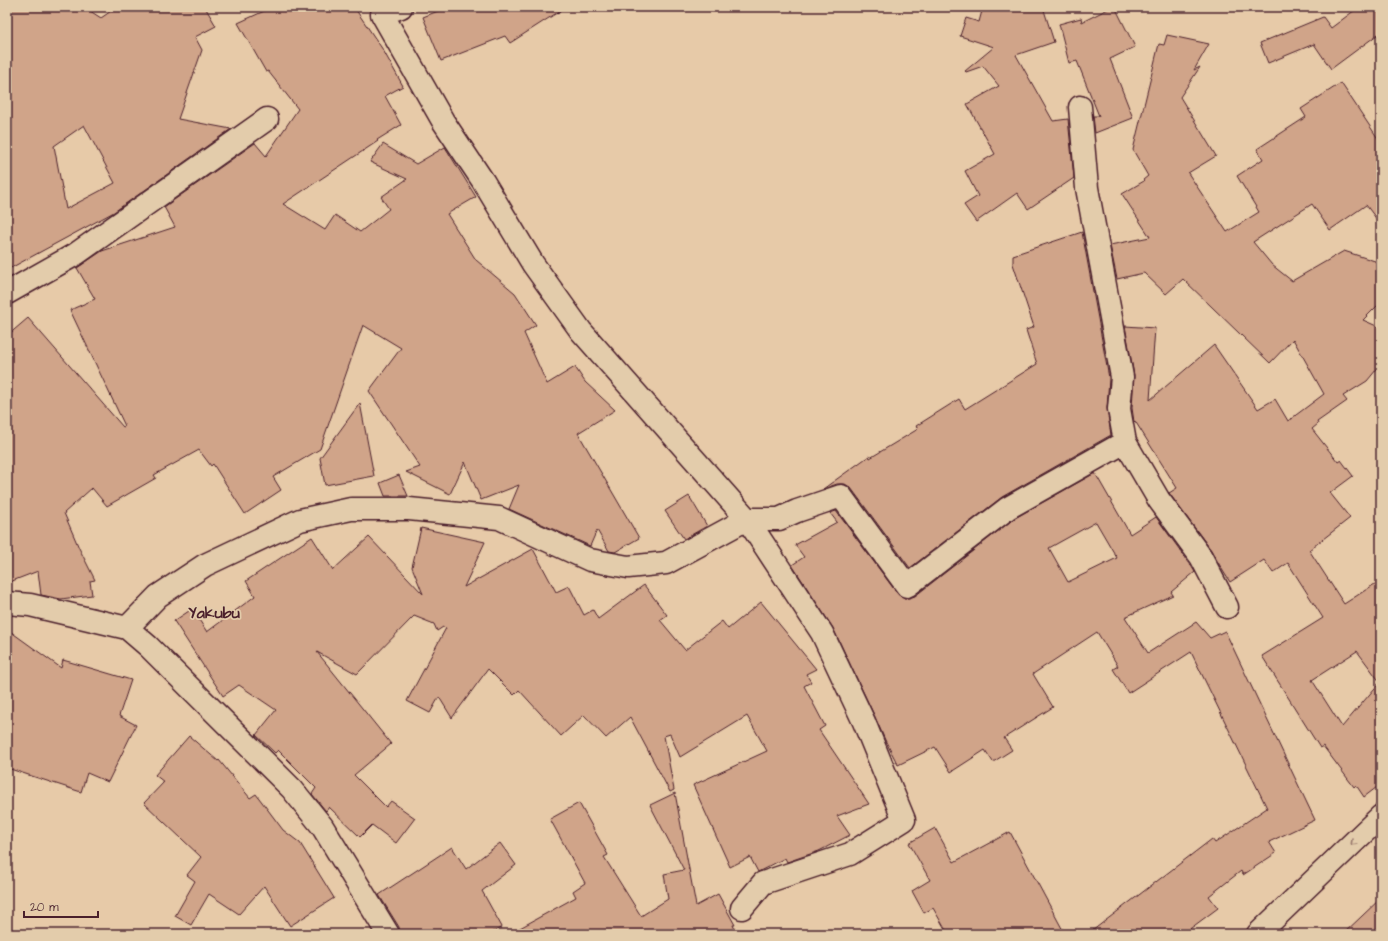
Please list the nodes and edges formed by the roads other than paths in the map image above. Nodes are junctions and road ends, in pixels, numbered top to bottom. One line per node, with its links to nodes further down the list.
1 (384, 9): 6 (street)
2 (1080, 107): 5 (street)
3 (266, 119): 4 (street)
4 (7, 293)
5 (1125, 442): 6 (street); 8 (street)
6 (747, 519): 9 (street); 12 (street)
7 (7, 603): 9 (street)
8 (1227, 607)
9 (127, 628): 13 (street)
10 (1381, 816): 14 (street, one-way to 14)
11 (1381, 835): 15 (street)
12 (742, 908)
13 (388, 934)
14 (1258, 934)
15 (1279, 934)

